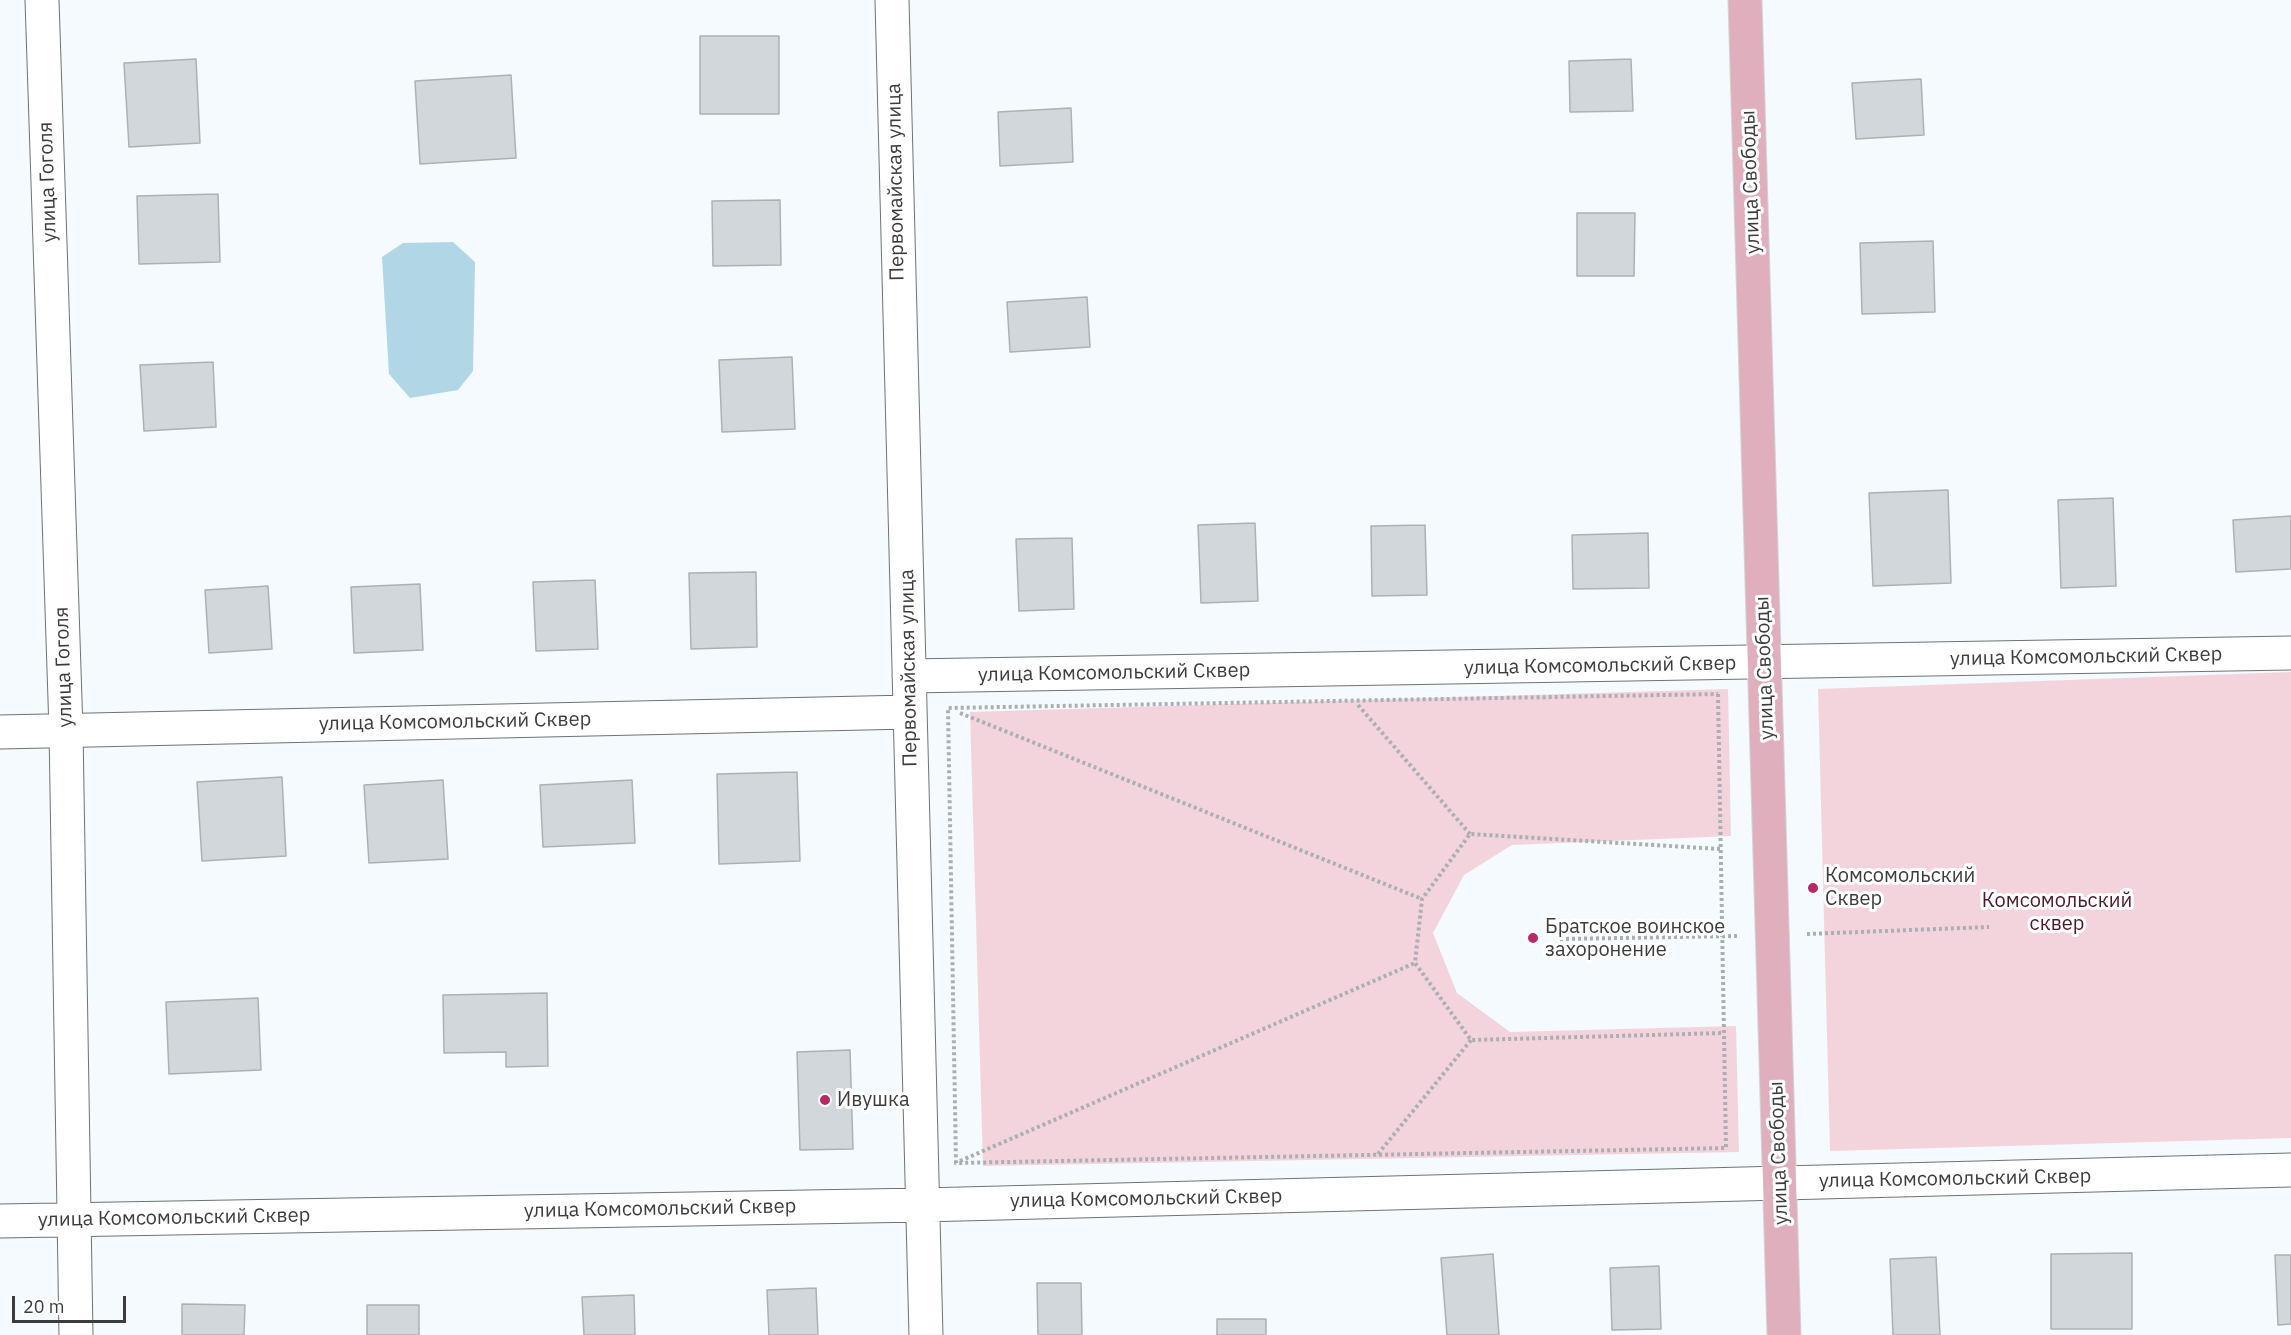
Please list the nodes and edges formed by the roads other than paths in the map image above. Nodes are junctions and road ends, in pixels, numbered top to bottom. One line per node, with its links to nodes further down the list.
1 (42, 0): 8 (street, улица Гоголя)
2 (892, 0): 6 (street, Первомайская улица)
3 (1745, 0): 5 (main road, улица Свободы)
4 (2291, 653): 5 (street, улица Комсомольский Сквер)
5 (1765, 663): 6 (street, улица Комсомольский Сквер); 11 (main road, улица Свободы)
6 (909, 676): 7 (street, Первомайская улица)
7 (910, 712): 8 (street, улица Комсомольский Сквер); 12 (street, Первомайская улица)
8 (66, 730): 9 (street, улица Комсомольский Сквер); 13 (street, улица Гоголя)
9 (0, 732)
10 (2291, 1170): 11 (street, улица Комсомольский Сквер)
11 (1780, 1183): 12 (street, улица Комсомольский Сквер); 17 (main road, улица Свободы)
12 (922, 1205): 13 (street, улица Комсомольский Сквер); 16 (street, Первомайская улица)
13 (74, 1220): 14 (street, улица Комсомольский Сквер); 15 (street, улица Гоголя)
14 (0, 1221)
15 (76, 1335)
16 (926, 1335)
17 (1784, 1335)

